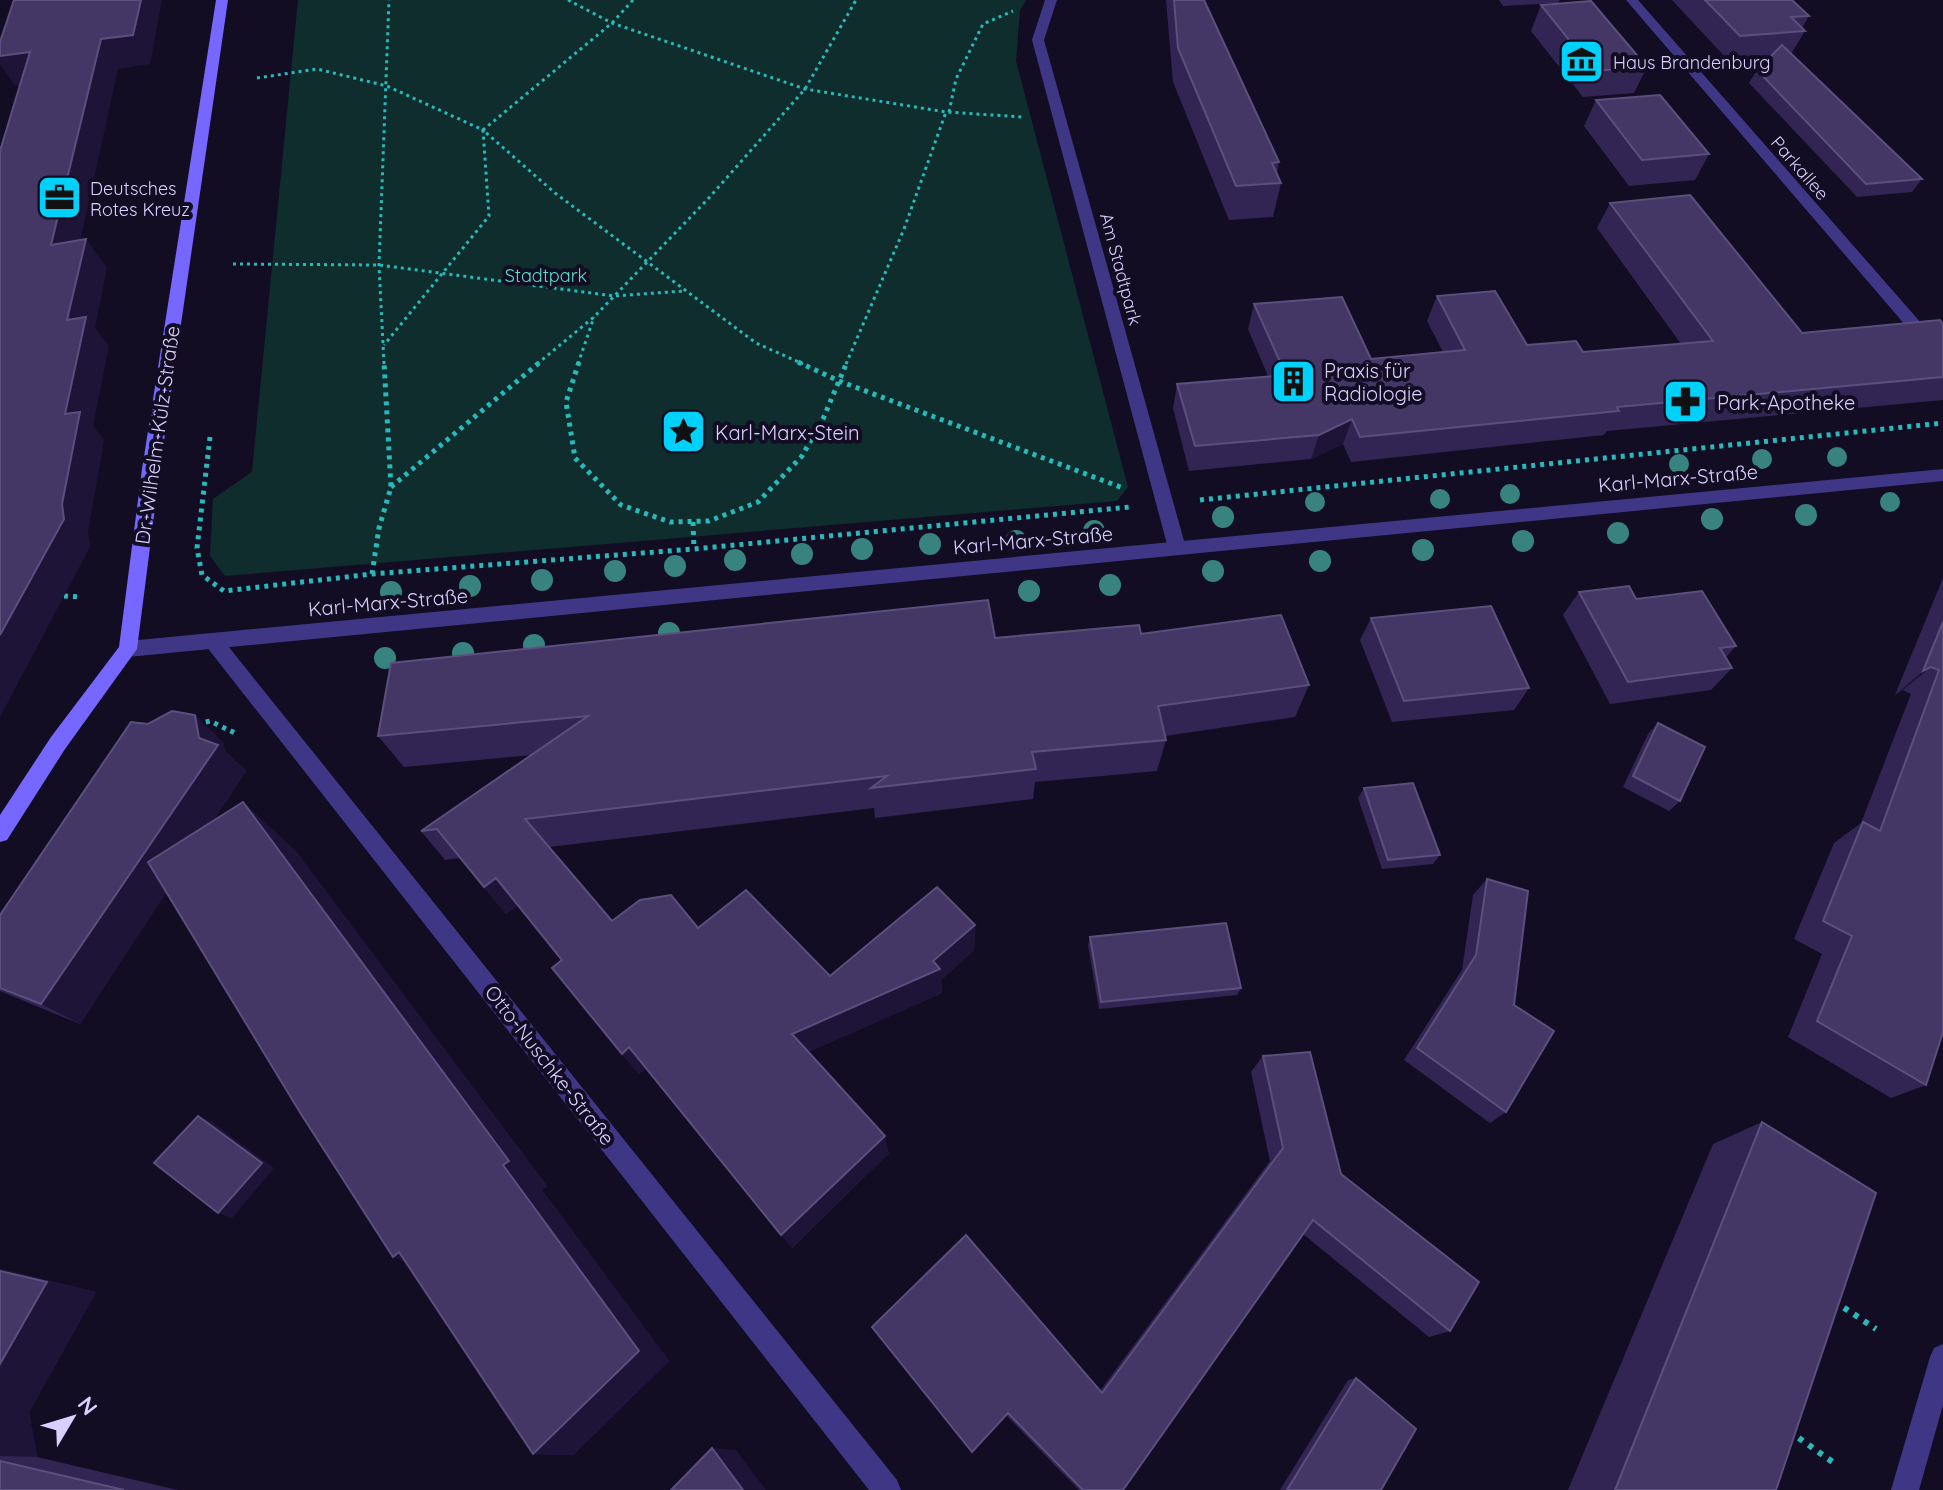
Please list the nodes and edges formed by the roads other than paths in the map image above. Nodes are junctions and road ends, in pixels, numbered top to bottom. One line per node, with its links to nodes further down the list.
1 (222, 0): 8 (main road, Dr.-Wilhelm-Külz-Straße)
2 (1051, 0): 6 (street, Am Stadtpark)
3 (1632, 0): 4 (street, Parkallee)
4 (1943, 358)
5 (1943, 475): 6 (street, Karl-Marx-Straße)
6 (1177, 548): 7 (street, Karl-Marx-Straße)
7 (213, 641): 8 (street, Karl-Marx-Straße); 11 (street, Otto-Nuschke-Straße)
8 (128, 649): 9 (main road, Dr.-Wilhelm-Külz-Straße)
9 (0, 833)
10 (1943, 1357): 12 (street)
11 (887, 1490)
12 (1905, 1490)

